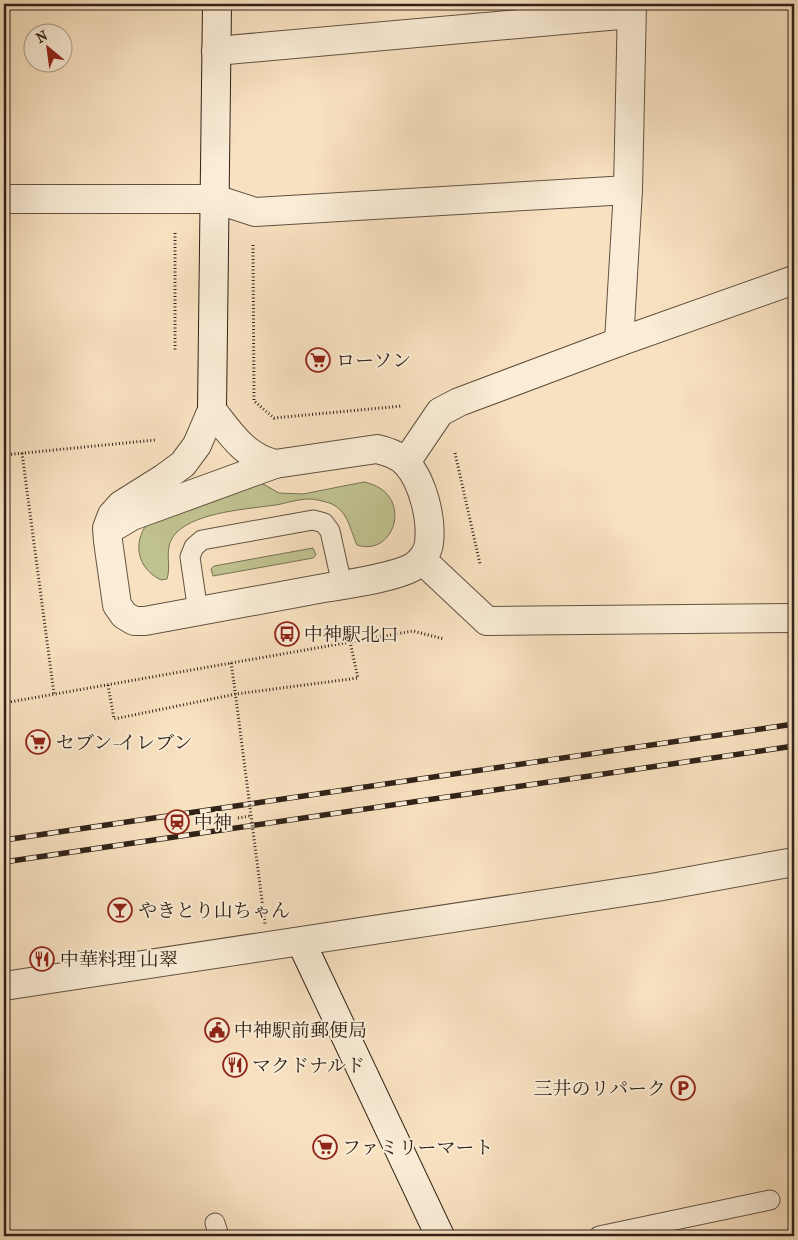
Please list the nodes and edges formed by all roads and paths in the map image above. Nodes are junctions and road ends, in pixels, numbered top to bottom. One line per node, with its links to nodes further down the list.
1 (217, 4): 3 (street)
2 (631, 9): 3 (street); 4 (street)
3 (216, 51): 6 (street)
4 (628, 190): 6 (street); 10 (street)
5 (4, 199): 6 (street)
6 (215, 199): 13 (street)
7 (174, 224): 11 (path)
8 (253, 239): 12 (path)
9 (794, 280): 10 (street)
10 (619, 342): 18 (street)
11 (176, 360)
12 (408, 402)
13 (212, 410): 19 (street); 20 (street)
14 (159, 440): 16 (path)
15 (454, 448): 22 (path)
16 (22, 453): 17 (path); 30 (path)
17 (4, 455)
18 (406, 462): 19 (street); 21 (street)
19 (275, 464): 20 (street)
20 (108, 541): 24 (street)
21 (422, 560): 23 (street); 25 (street)
22 (480, 565)
23 (342, 585): 24 (street); 24 (lane)
24 (198, 612)
25 (794, 618)
26 (444, 639): 27 (path)
27 (350, 642): 28 (path); 31 (path)
28 (231, 663): 29 (path); 31 (path, bridge)
29 (108, 685): 30 (path); 31 (path)
30 (54, 694): 32 (path)
31 (236, 694): 33 (path, bridge)
32 (4, 703)
33 (250, 816): 34 (path); 36 (path, bridge)
34 (238, 818)
35 (794, 862): 37 (street)
36 (265, 924)
37 (302, 942): 38 (street); 40 (street)
38 (4, 986)
39 (770, 1200): 41 (lane)
40 (440, 1236)
41 (599, 1236)

